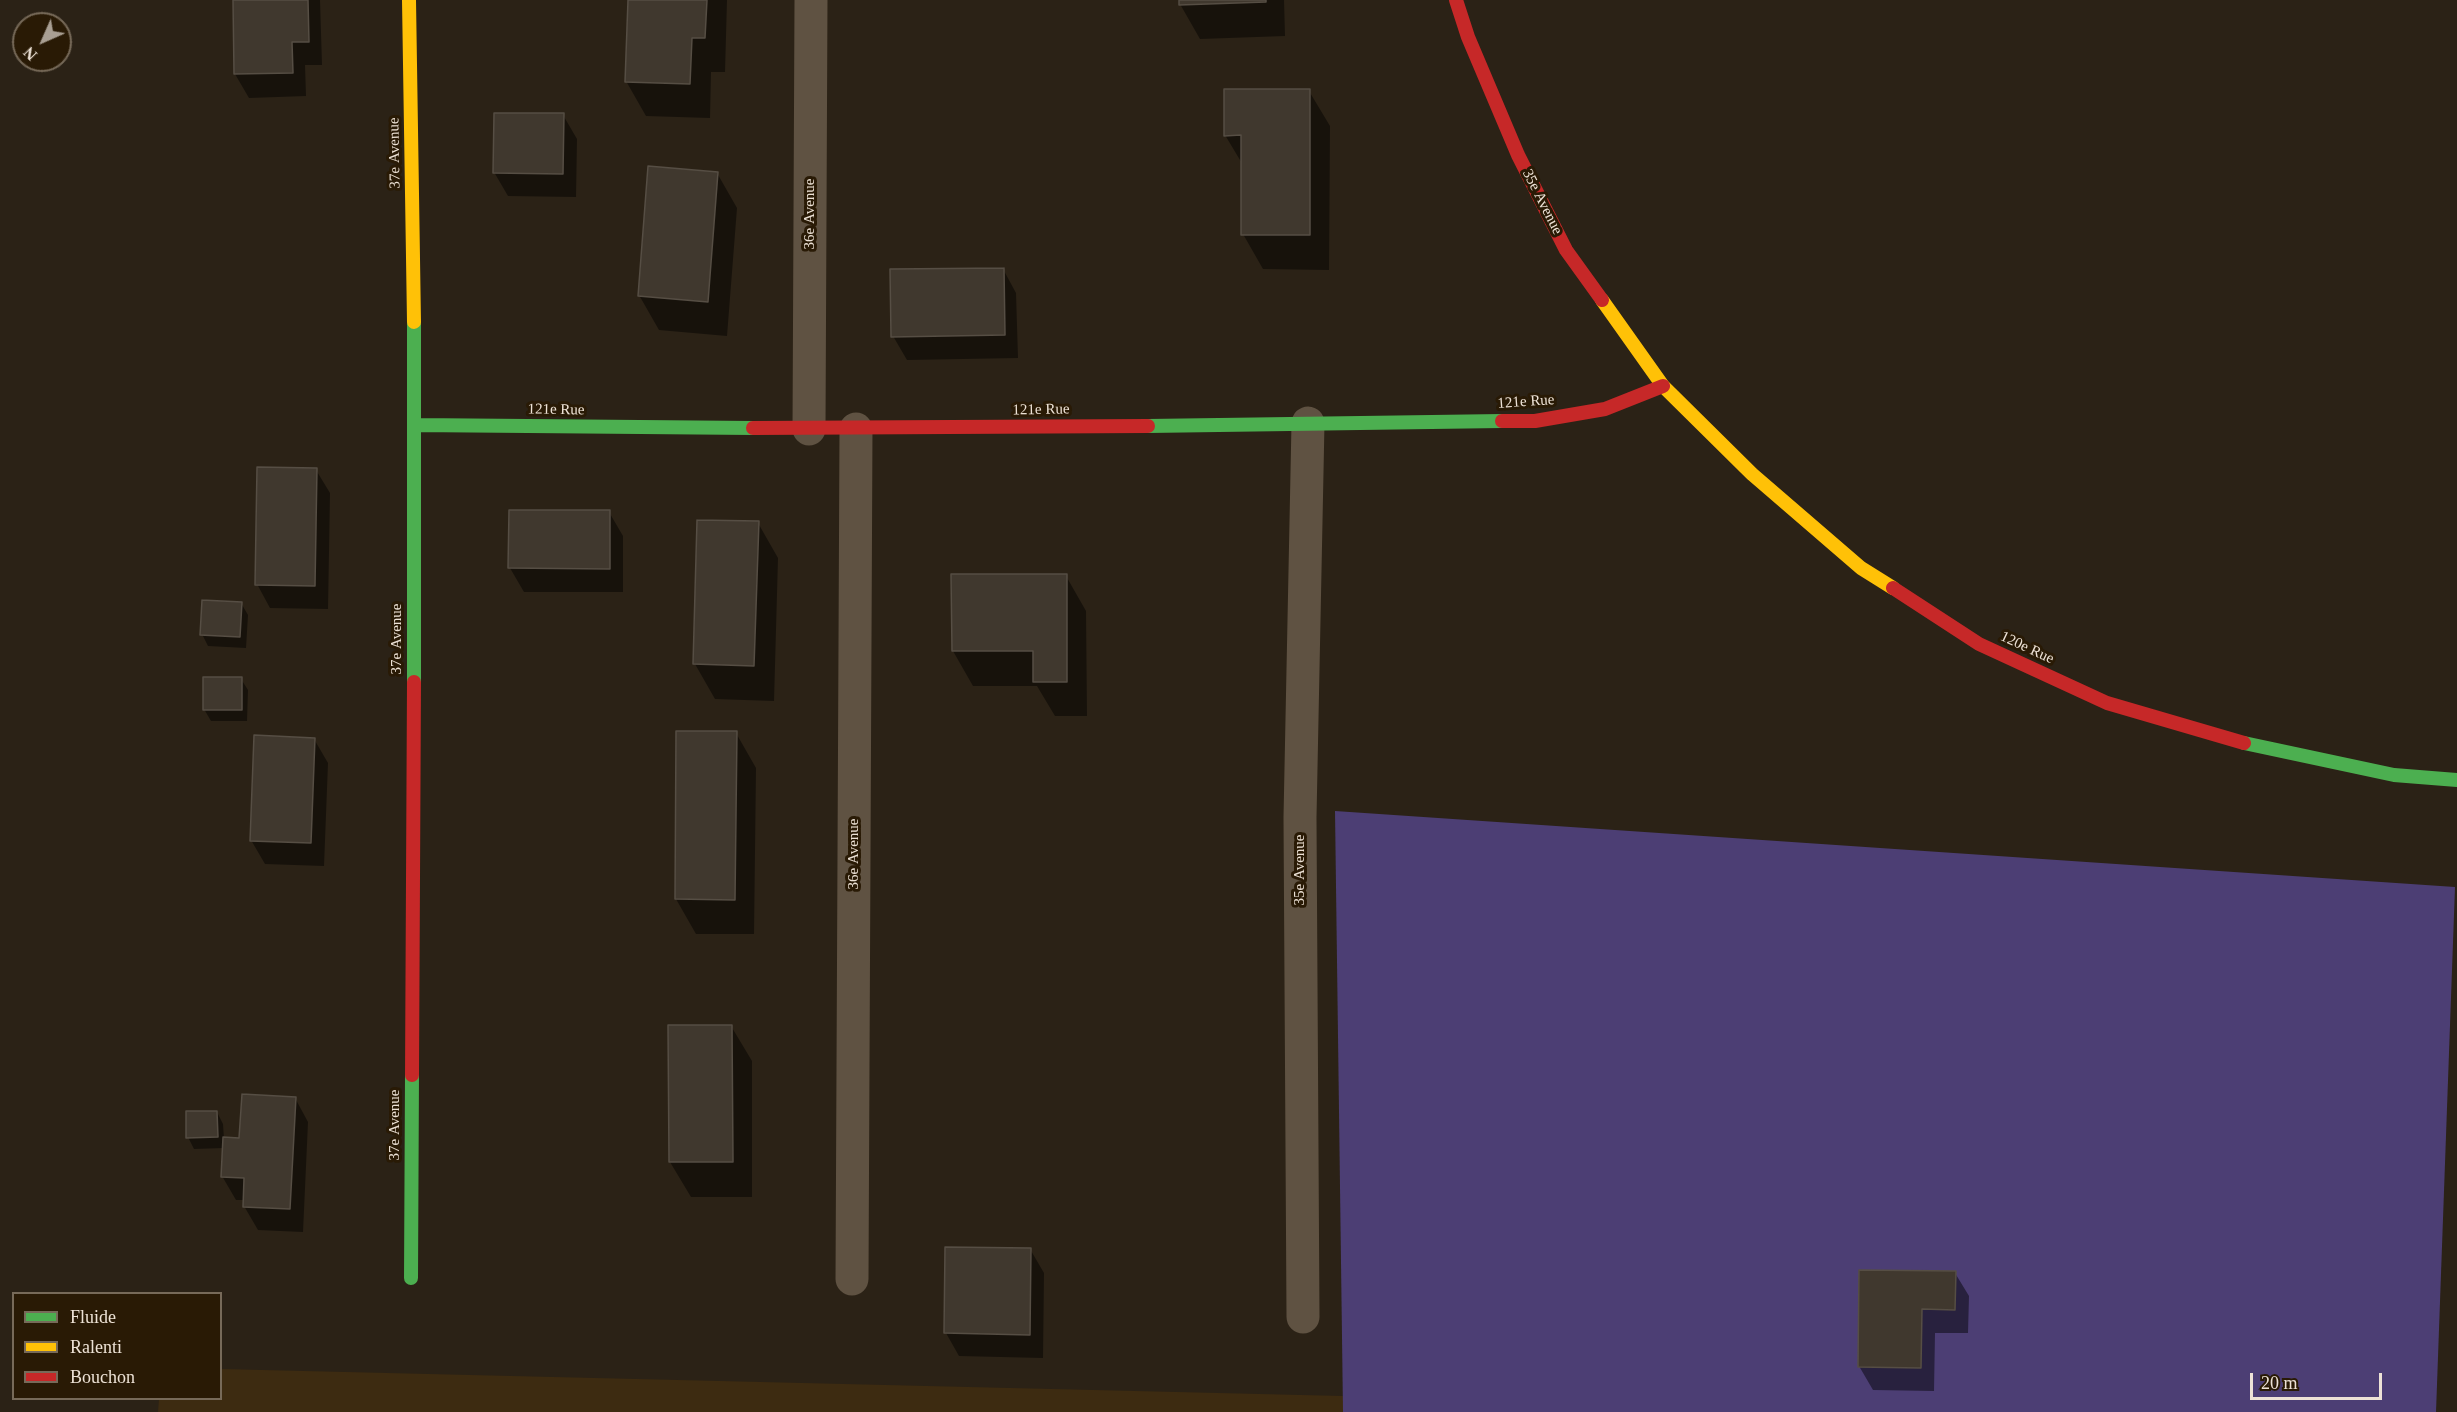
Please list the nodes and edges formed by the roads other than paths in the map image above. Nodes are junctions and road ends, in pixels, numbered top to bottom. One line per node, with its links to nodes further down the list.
1 (409, 0): 6 (street, 37e Avenue)
2 (812, 0): 7 (street, 36e Avenue)
3 (1456, 0): 4 (street, 35e Avenue)
4 (1663, 386): 5 (street, 121e Rue); 9 (street, 120e Rue)
5 (1308, 423): 8 (street, 121e Rue); 12 (street, 35e Avenue)
6 (415, 425): 7 (street, 121e Rue); 10 (street, 37e Avenue)
7 (809, 429): 8 (street, 121e Rue)
8 (856, 429): 11 (street, 36e Avenue)
9 (2457, 780)
10 (411, 1278)
11 (852, 1279)
12 (1303, 1317)

